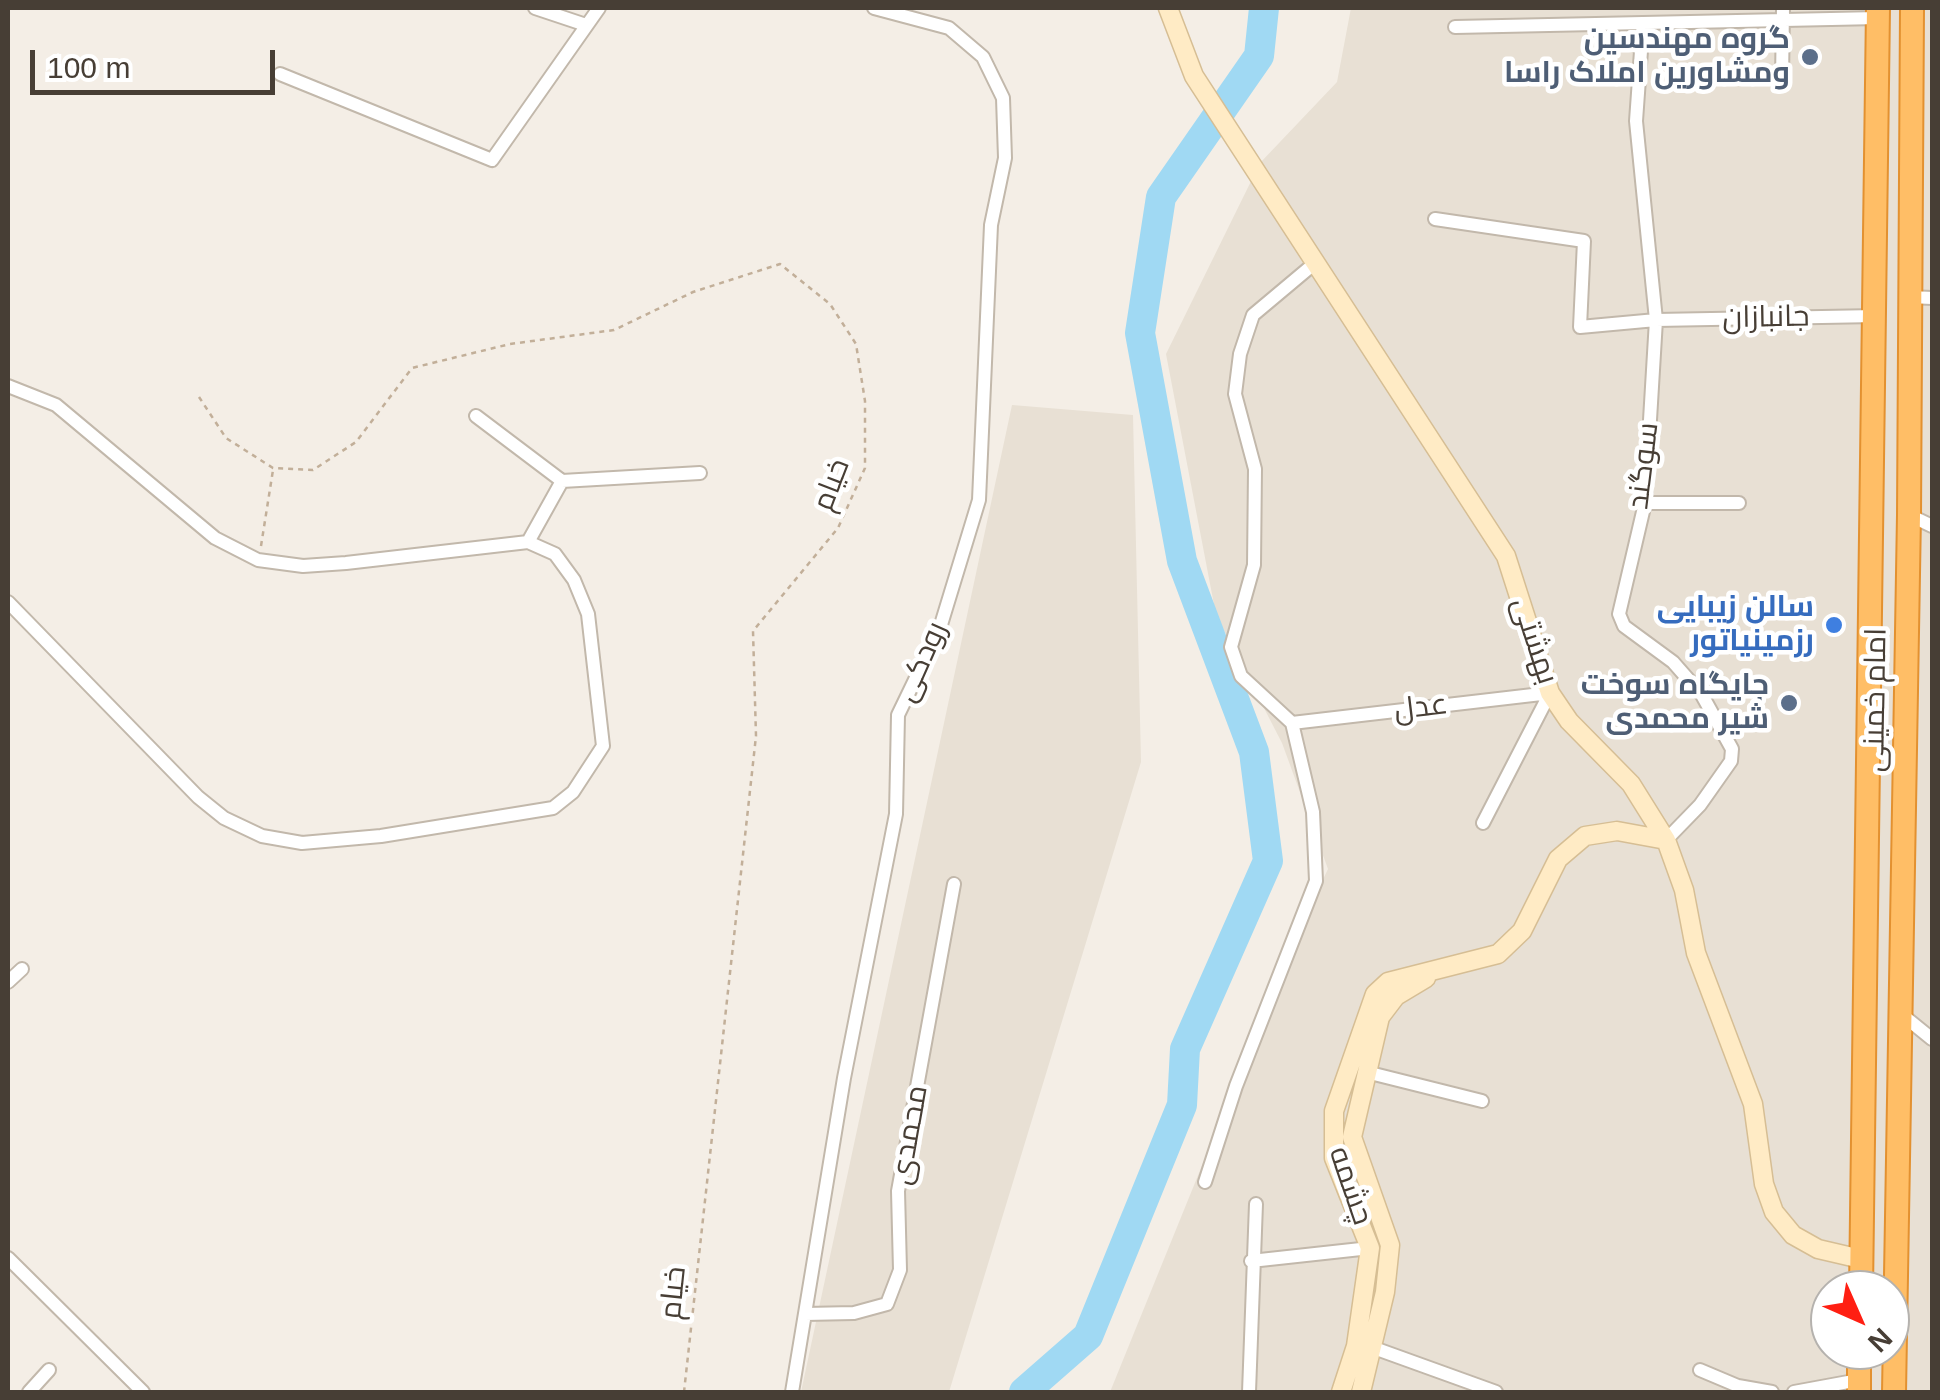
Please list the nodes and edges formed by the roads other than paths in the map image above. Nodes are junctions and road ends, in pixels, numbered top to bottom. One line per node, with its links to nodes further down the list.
1 (535, 8): 10 (street)
2 (598, 8): 10 (street)
3 (874, 8): 50 (street, رودکی)
4 (1168, 8): 15 (street, بهشتی)
5 (1912, 8): 16 (highway, امام خمینی)
6 (1878, 13): 8 (street); 17 (highway, امام خمینی)
7 (1714, 14): 8 (street); 9 (street)
8 (1783, 14): 13 (street)
9 (1643, 22): 11 (street); 18 (street, سوگند)
10 (586, 25): 12 (street)
11 (1454, 26)
12 (280, 74)
13 (1782, 81)
14 (1435, 219): 18 (street, جانبازان)
15 (1315, 264): 29 (street, بهشتی); 30 (street)
16 (1921, 298): 25 (highway, امام خمینی)
17 (1877, 316): 18 (street, جانبازان); 35 (highway, امام خمینی)
18 (1656, 320): 23 (street, سوگند)
19 (8, 386): 27 (street)
20 (476, 416): 22 (street)
21 (700, 473): 22 (street)
22 (562, 481): 27 (street)
23 (1645, 502): 24 (street); 32 (street, سوگند)
24 (1739, 503)
25 (1909, 516): 26 (street); 34 (highway, امام خمینی)
26 (1932, 526)
27 (528, 542): 28 (street)
28 (8, 602)
29 (1550, 693): 30 (street, عدل); 31 (street); 32 (street, بهشتی)
30 (1292, 723): 43 (street)
31 (1482, 822)
32 (1666, 840): 37 (street, چشمه); 47 (street, بهشتی)
33 (954, 884): 50 (street, محمدی)
34 (1902, 960): 35 (highway); 39 (highway, امام خمینی)
35 (1868, 961): 47 (highway, امام خمینی)
36 (22, 969): 38 (street)
37 (1440, 970): 41 (street, چشمه); 45 (street, چشمه)
38 (8, 982)
39 (1900, 1013): 40 (street); 64 (highway, امام خمینی)
40 (1932, 1039)
41 (1366, 1072): 42 (street); 51 (street, چشمه)
42 (1482, 1100)
43 (1206, 1182)
44 (1256, 1204): 48 (street)
45 (1370, 1248): 48 (street); 59 (street, چشمه)
46 (8, 1258): 56 (street)
47 (1862, 1259): 49 (highway, امام خمینی)
48 (1251, 1261): 58 (street)
49 (1862, 1270)
50 (805, 1314): 57 (street, رودکی)
51 (1374, 1348): 60 (street, چشمه); 61 (street)
52 (49, 1370): 55 (street)
53 (1700, 1370): 62 (street)
54 (1859, 1386): 63 (street)
55 (28, 1392)
56 (143, 1392)
57 (792, 1392)
58 (1249, 1392)
59 (1342, 1392)
60 (1362, 1392)
61 (1496, 1392)
62 (1772, 1392)
63 (1794, 1392)
64 (1894, 1392)

